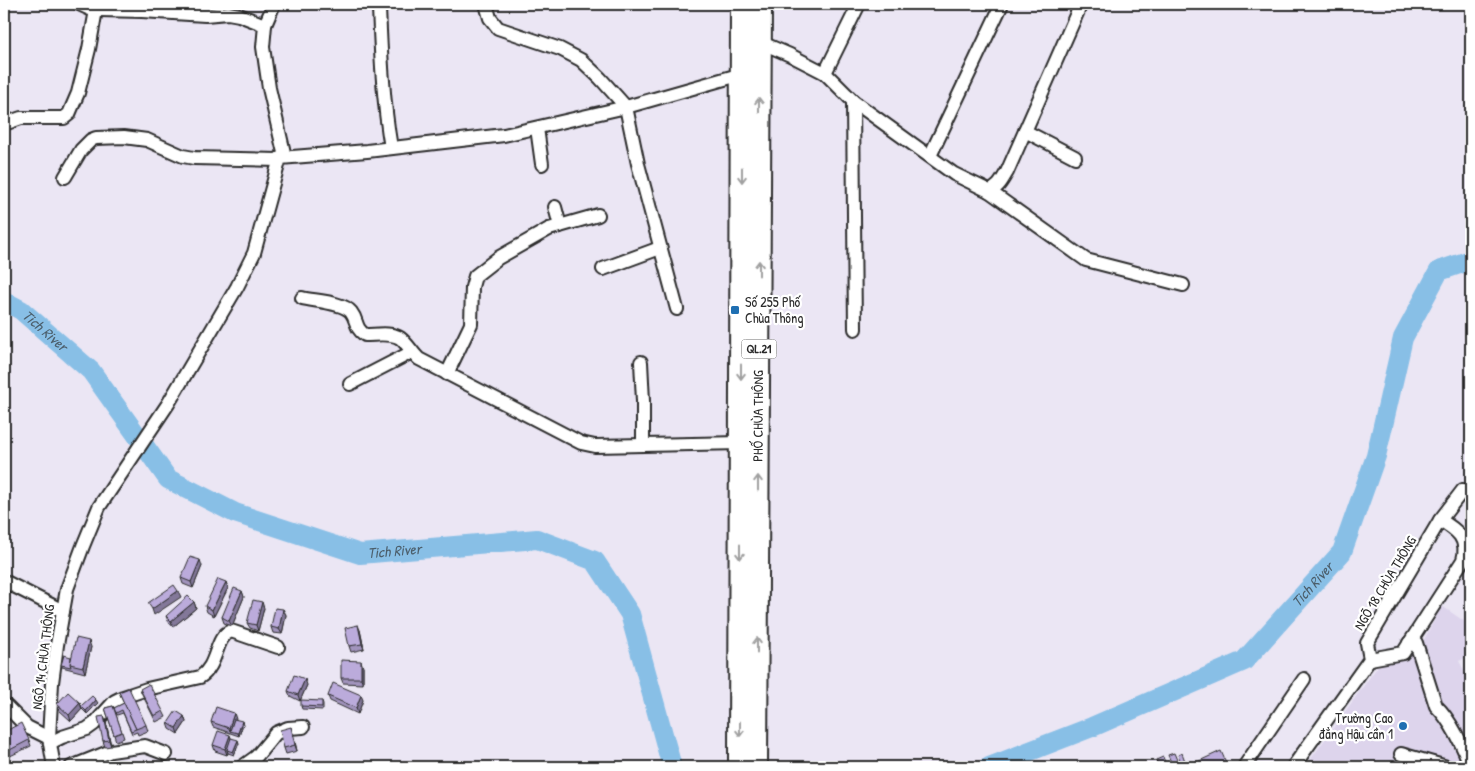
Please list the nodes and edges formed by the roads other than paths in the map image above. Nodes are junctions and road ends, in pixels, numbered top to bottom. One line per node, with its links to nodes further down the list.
1 (80, 4): 10 (street)
2 (274, 4): 11 (street)
3 (486, 4): 16 (street)
4 (742, 4): 14 (highway, PHỐ CHÙA THÔNG / QL.21)
5 (760, 4): 12 (highway, PHỐ CHÙA THÔNG / QL.21)
6 (859, 4): 13 (street)
7 (1002, 4): 21 (street)
8 (1081, 4): 19 (street)
9 (379, 8): 20 (street)
10 (96, 10): 11 (street); 17 (street)
11 (265, 25): 23 (street)
12 (760, 42): 13 (street); 50 (highway, PHỐ CHÙA THÔNG / QL.21, one-way to 12)
13 (825, 73): 15 (street)
14 (742, 74): 16 (street); 40 (highway, PHỐ CHÙA THÔNG / QL.21, one-way to 40)
15 (853, 100): 21 (street); 35 (street)
16 (626, 107): 18 (street); 30 (street)
17 (4, 124)
18 (537, 128): 20 (street); 24 (street)
19 (1025, 131): 22 (street); 26 (street)
20 (391, 148): 23 (street)
21 (930, 156): 26 (street)
22 (1075, 157)
23 (282, 158): 25 (street); 45 (street, NGÕ 14 CHÙA THÔNG)
24 (542, 164)
25 (66, 177)
26 (989, 190): 32 (street)
27 (555, 207): 29 (street)
28 (598, 215): 29 (street)
29 (560, 226): 38 (street)
30 (660, 248): 31 (street); 34 (street)
31 (603, 269)
32 (1183, 285)
33 (302, 298): 36 (street)
34 (677, 309)
35 (855, 329)
36 (412, 352): 38 (street); 39 (street)
37 (641, 362): 41 (street)
38 (447, 374): 41 (street)
39 (350, 384)
40 (741, 443): 41 (street); 50 (highway, PHỐ CHÙA THÔNG / QL.21, one-way to 50)
41 (642, 445)
42 (1463, 490): 43 (street, NGÕ 18 CHÙA THÔNG)
43 (1440, 520): 46 (street); 48 (street, NGÕ 18 CHÙA THÔNG)
44 (4, 581): 45 (street)
45 (63, 611): 53 (street, NGÕ 14 CHÙA THÔNG)
46 (1410, 643): 48 (street); 64 (street)
47 (278, 647): 53 (street)
48 (1370, 659): 62 (street)
49 (1304, 679): 61 (street)
50 (749, 693): 59 (highway, PHỐ CHÙA THÔNG / QL.21, one-way to 59); 60 (highway, PHỐ CHÙA THÔNG / QL.21)
51 (4, 706): 53 (street)
52 (303, 727): 58 (street)
53 (49, 741): 56 (street, NGÕ 14 CHÙA THÔNG)
54 (166, 754): 57 (street)
55 (1401, 754): 63 (street)
56 (54, 767)
57 (70, 767)
58 (242, 767)
59 (740, 767)
60 (756, 767)
61 (1244, 767)
62 (1292, 767)
63 (1447, 767)
64 (1470, 767)

